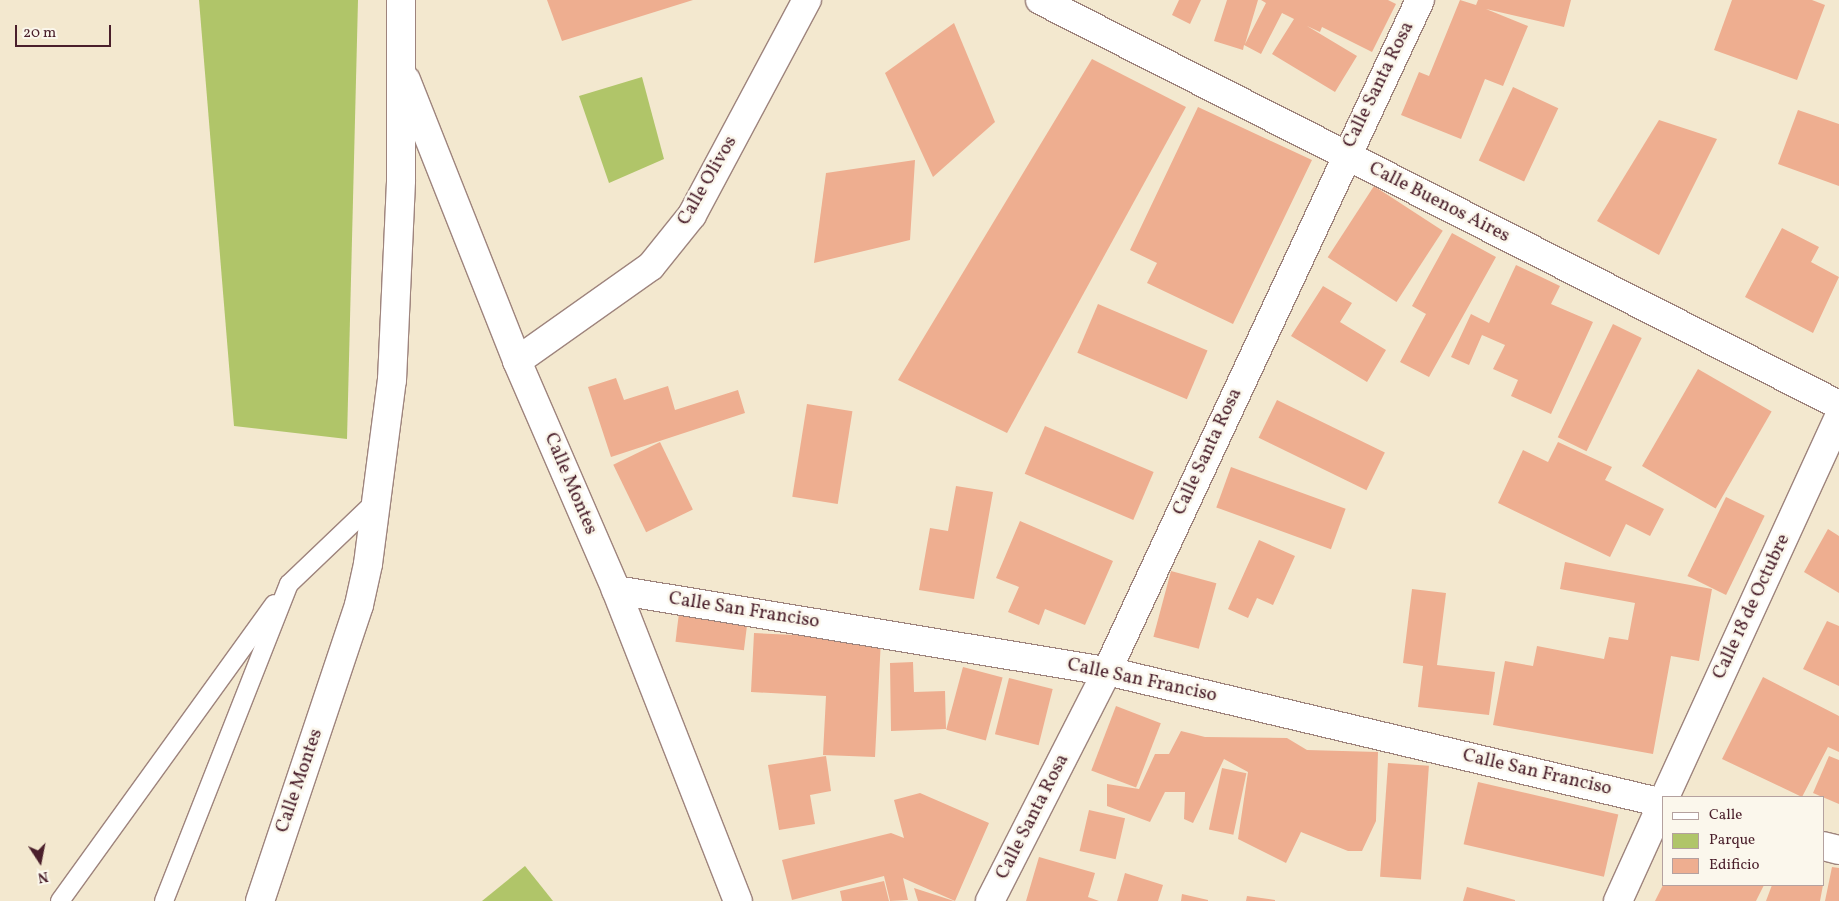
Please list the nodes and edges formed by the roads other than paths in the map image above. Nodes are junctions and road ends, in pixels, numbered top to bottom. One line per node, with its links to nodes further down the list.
1 (401, 0): 5 (street, Calle Montes)
2 (807, 0): 7 (street, Calle Olivos)
3 (1040, 0): 6 (street, Calle Buenos Aires)
4 (1420, 0): 6 (street, Calle Santa Rosa)
5 (401, 67): 7 (street, Calle Montes); 10 (street, Calle Montes)
6 (1345, 155): 8 (street, Calle Buenos Aires); 13 (street, Calle Santa Rosa)
7 (517, 361): 12 (street, Calle Montes)
8 (1839, 405)
9 (1839, 417): 14 (street, Calle 18 de Octubre)
10 (377, 500): 11 (lane); 21 (street, Calle Montes)
11 (289, 584): 19 (lane); 20 (lane)
12 (616, 590): 13 (street, Calle San Franciso); 22 (street, Calle Montes)
13 (1107, 671): 15 (street, Calle San Franciso); 23 (street, Calle Santa Rosa)
14 (1665, 796)
15 (1662, 803)
16 (1662, 805): 24 (street)
17 (1824, 846): 18 (street)
18 (1839, 850)
19 (60, 901)
20 (164, 901)
21 (260, 901)
22 (738, 901)
23 (990, 901)
24 (1618, 901)

